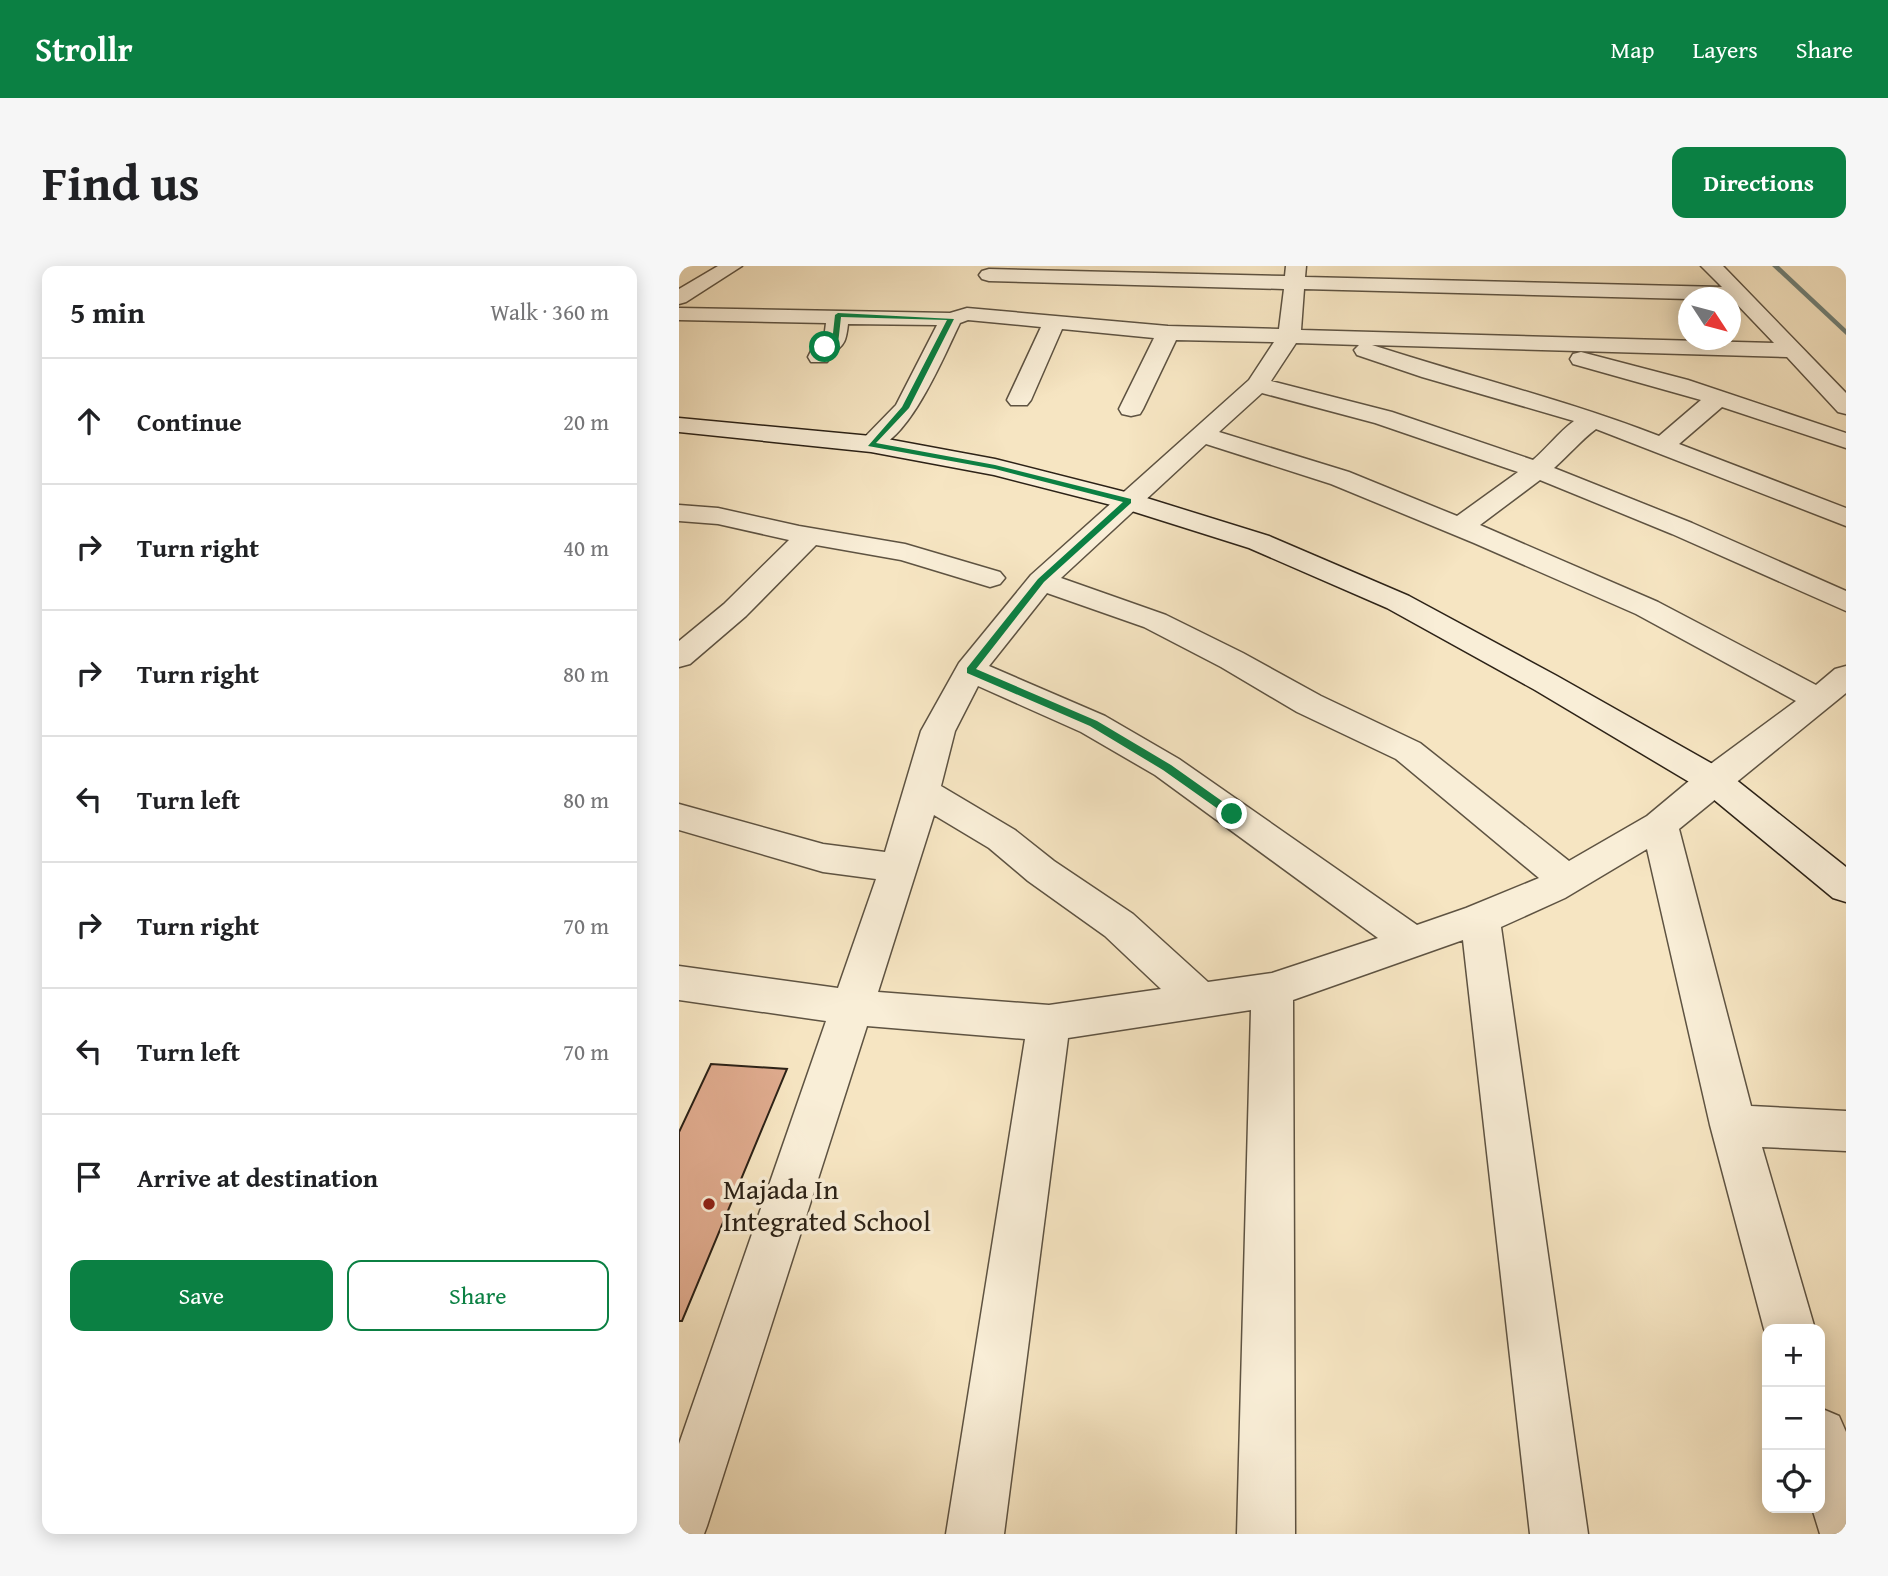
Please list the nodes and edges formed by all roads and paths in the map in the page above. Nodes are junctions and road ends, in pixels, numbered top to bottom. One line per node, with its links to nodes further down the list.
1 (732, 266): 8 (street)
2 (1711, 266): 5 (street)
3 (991, 270): 4 (street); 11 (street)
4 (1294, 275): 6 (street); 14 (street)
5 (1734, 287)
6 (1678, 291)
7 (1741, 294): 17 (street)
8 (679, 298)
9 (679, 314): 10 (street)
10 (838, 315): 11 (street); 18 (street)
11 (959, 316): 12 (street); 28 (street)
12 (1054, 323): 13 (street); 21 (street)
13 (1168, 333): 14 (street); 23 (street)
14 (1289, 337): 15 (street); 19 (street)
15 (1329, 338): 16 (street); 24 (street)
16 (1514, 342): 17 (street); 20 (street)
17 (1793, 350): 22 (street)
18 (819, 357)
19 (1257, 384): 26 (street); 30 (street)
20 (1719, 398): 27 (street); 29 (street)
21 (1019, 400)
22 (1846, 407)
23 (1131, 409)
24 (1593, 419): 29 (street); 30 (street)
25 (679, 425): 28 (street)
26 (1202, 435): 31 (street); 34 (street)
27 (1846, 441)
28 (870, 444): 31 (street)
29 (1663, 446): 33 (street)
30 (1537, 470): 34 (street); 38 (street)
31 (1128, 501): 37 (street); 43 (street)
32 (679, 513): 35 (street)
33 (1846, 518)
34 (1460, 527): 42 (street)
35 (809, 536): 36 (street); 39 (street)
36 (990, 578)
37 (1041, 581): 40 (street); 48 (street)
38 (1846, 602)
39 (679, 657)
40 (970, 670): 44 (street); 51 (street)
41 (1846, 676): 42 (street)
42 (1819, 700): 43 (street)
43 (1713, 780): 46 (street); 49 (street)
44 (923, 792): 47 (street); 54 (street)
45 (679, 817): 47 (street)
46 (1660, 825): 48 (street); 57 (street)
47 (898, 868): 55 (street)
48 (1567, 880): 50 (street)
49 (1846, 888)
50 (1480, 919): 51 (street); 65 (street)
51 (1411, 941): 53 (street)
52 (679, 983): 55 (street)
53 (1272, 990): 54 (street); 64 (street)
54 (1201, 1002): 56 (street)
55 (851, 1007): 56 (street); 61 (street)
56 (1049, 1023): 63 (street)
57 (1733, 1125): 58 (street); 59 (street)
58 (1846, 1131)
59 (1789, 1324)
60 (1824, 1450): 62 (street)
61 (679, 1526)
62 (1846, 1528)
63 (975, 1534)
64 (1266, 1534)
65 (1559, 1534)

